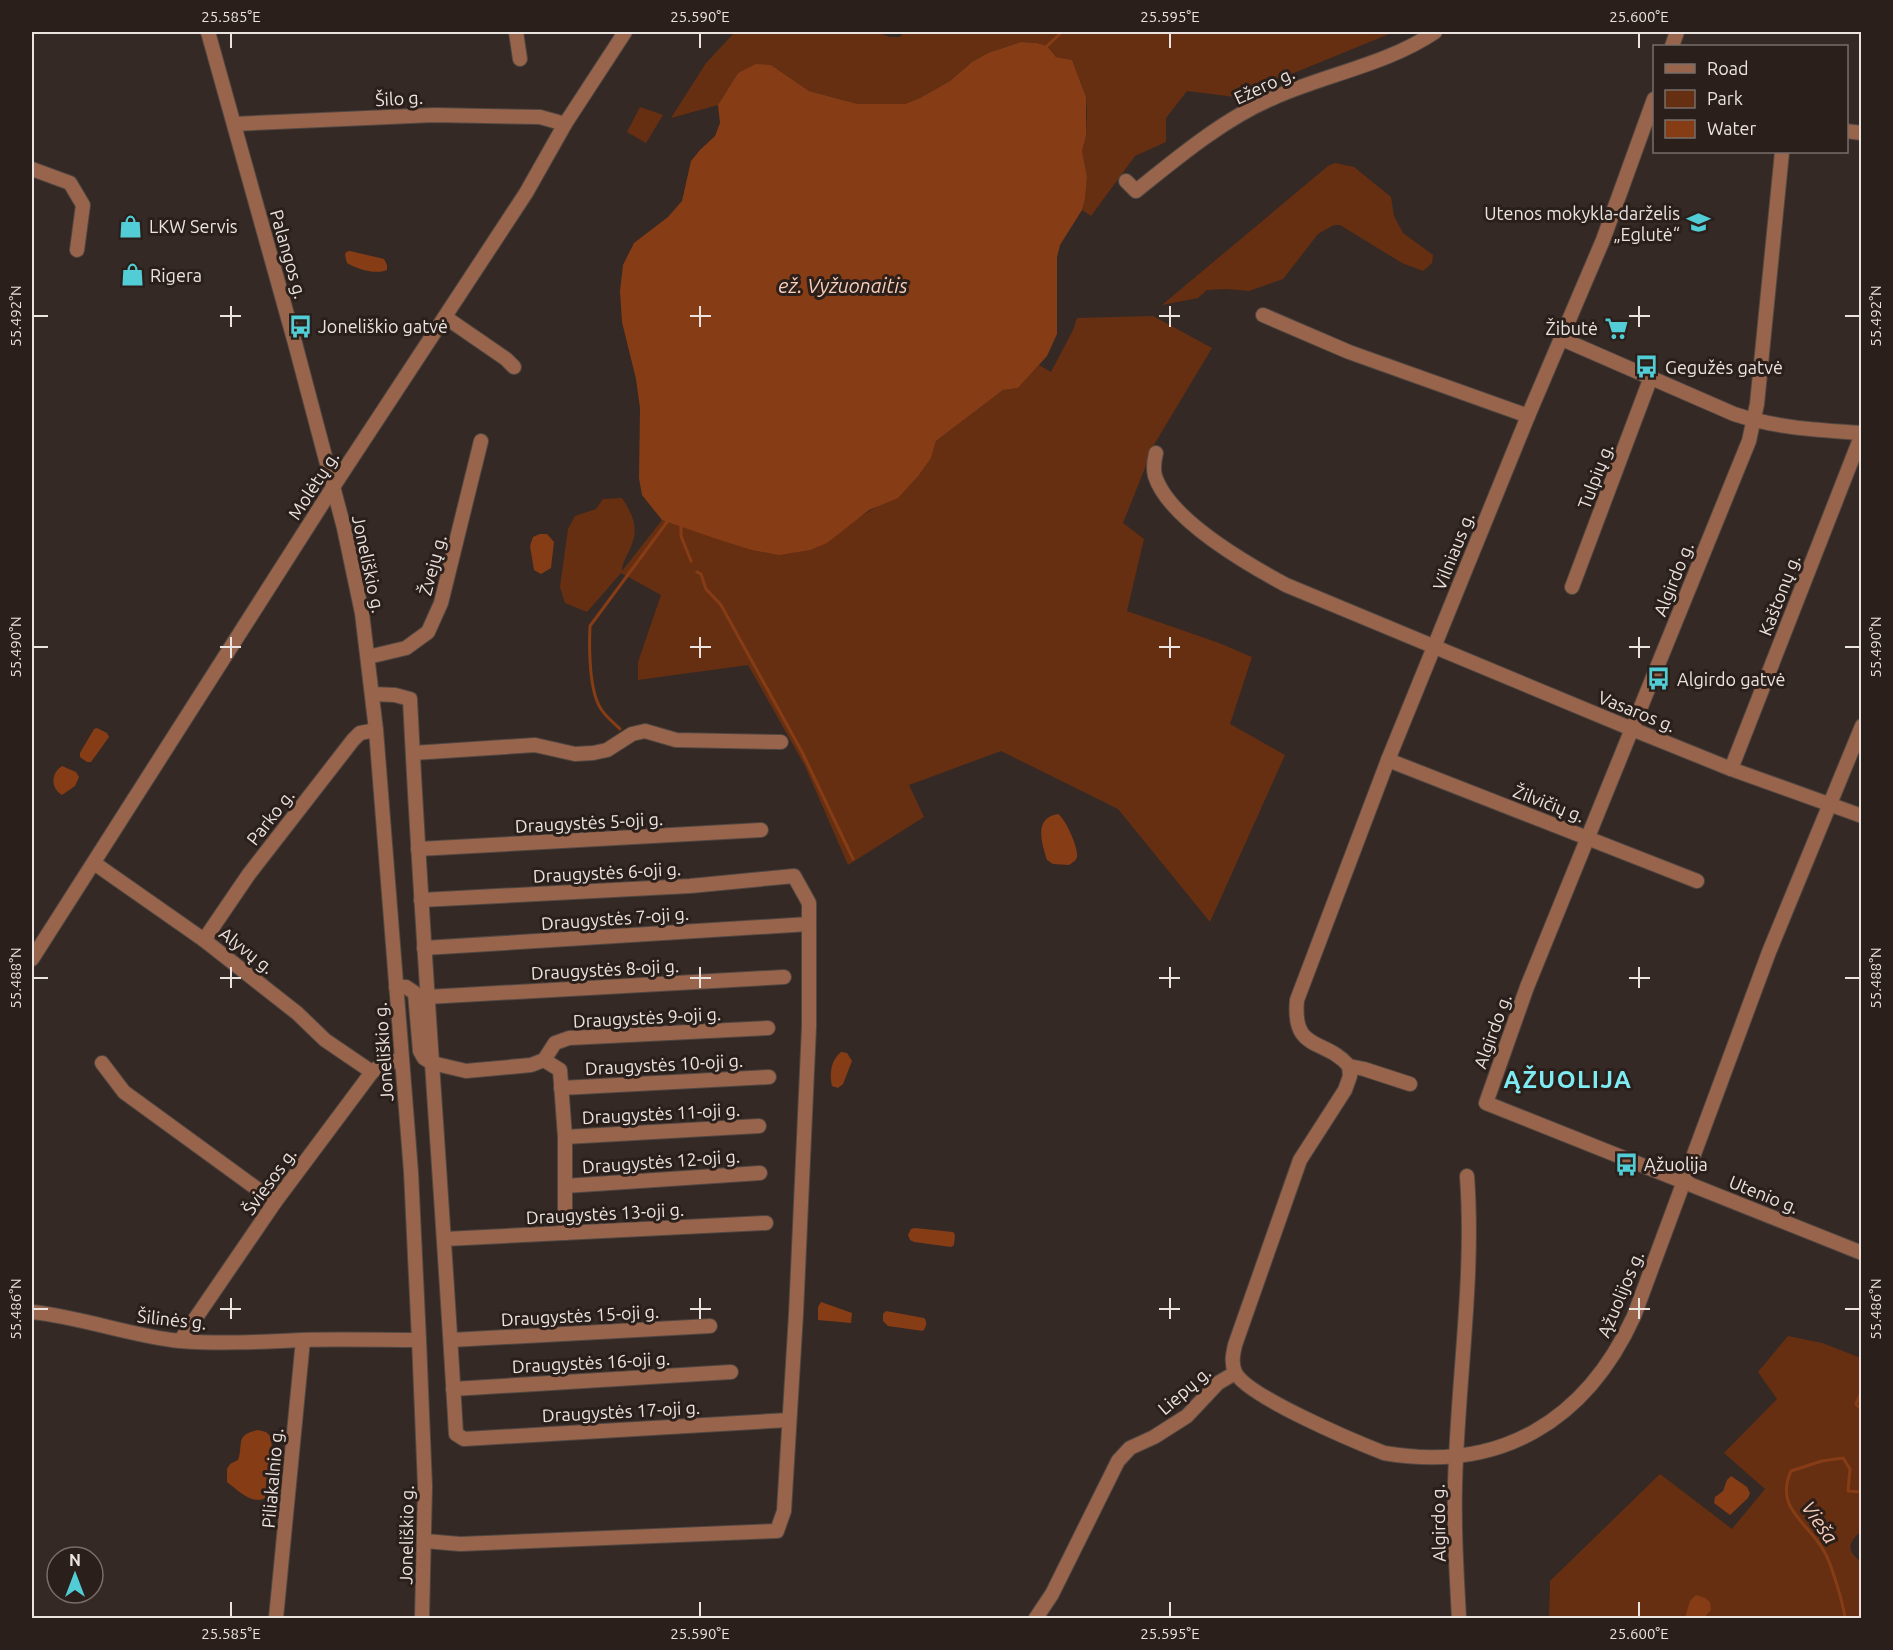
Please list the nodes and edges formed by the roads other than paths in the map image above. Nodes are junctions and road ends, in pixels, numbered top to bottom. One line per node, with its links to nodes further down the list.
1 (208, 32): 7 (street, Palangos g.)
2 (516, 32): 5 (street)
3 (625, 32): 8 (street, Molėtų g.)
4 (1435, 32): 11 (street, Ežero g.)
5 (520, 59)
6 (1653, 102): 15 (street, Vilniaus g.)
7 (234, 124): 8 (street, Šilo g.); 23 (street, Palangos g.)
8 (565, 124): 14 (street, Molėtų g.)
9 (1782, 153): 19 (street, Algirdo g.)
10 (32, 169): 12 (street)
11 (1126, 181)
12 (77, 250)
13 (1263, 315): 18 (street)
14 (445, 317): 16 (street); 23 (street, Molėtų g.)
15 (1562, 339): 17 (street); 18 (street, Vilniaus g.)
16 (514, 367)
17 (1651, 377): 19 (street); 24 (street, Tulpių g.)
18 (1528, 416): 25 (street, Vilniaus g.)
19 (1754, 421): 20 (street); 29 (street, Algirdo g.)
20 (1862, 433): 34 (street, Kaštonų g.)
21 (481, 441): 26 (street, Žvejų g.)
22 (1156, 453): 25 (street, Vasaros g.)
23 (333, 487): 26 (street, Joneliškio g.); 40 (street, Molėtų g.)
24 (1572, 587)
25 (1434, 646): 29 (street, Vasaros g.); 33 (street, Vilniaus g.)
26 (368, 657): 27 (street, Joneliškio g.)
27 (372, 694): 30 (street, Joneliškio g.); 32 (street)
28 (1862, 726): 35 (street)
29 (1632, 729): 34 (street, Vasaros g.); 38 (street, Algirdo g.)
30 (376, 730): 44 (street, Parko g.); 48 (street, Joneliškio g.)
31 (781, 742): 32 (street)
32 (413, 753): 39 (street)
33 (1388, 760): 38 (street, Žilvičių g.); 55 (street, Vilniaus g.)
34 (1731, 769): 35 (street, Vasaros g.)
35 (1828, 805): 36 (street, Vasaros g.); 65 (street, Ąžuolijos g.)
36 (1862, 816)
37 (761, 830): 39 (street, Draugystės 5-oji g.)
38 (1589, 838): 41 (street, Žilvičių g.); 60 (street, Algirdo g.)
39 (418, 849): 42 (street)
40 (94, 863): 44 (street, Alyvų g.); 46 (street, Molėtų g.)
41 (1697, 881)
42 (421, 900): 43 (street, Draugystės 6-oji g.); 45 (street)
43 (809, 924): 45 (street, Draugystės 7-oji g.); 81 (street)
44 (204, 940): 56 (street, Alyvų g.)
45 (424, 948): 49 (street)
46 (32, 959)
47 (784, 977): 49 (street, Draugystės 8-oji g.)
48 (396, 987): 49 (street); 51 (street, Joneliškio g.)
49 (421, 995): 54 (street)
50 (768, 1028): 52 (street, Draugystės 9-oji g.)
51 (401, 1060): 56 (street, Šviesos g.); 75 (street, Joneliškio g.)
52 (544, 1060): 54 (street); 59 (street)
53 (102, 1063): 67 (street)
54 (432, 1063): 70 (street)
55 (1349, 1066): 58 (street); 79 (street, Liepų g.)
56 (372, 1072): 67 (street, Šviesos g.)
57 (769, 1077): 59 (street, Draugystės 10-oji g.)
58 (1410, 1084)
59 (561, 1088): 62 (street)
60 (1486, 1103): 65 (street, Utenio g.)
61 (759, 1126): 62 (street, Draugystės 11-oji g.)
62 (565, 1137): 66 (street)
63 (760, 1173): 66 (street, Draugystės 12-oji g.)
64 (1467, 1176): 82 (street, Algirdo g.)
65 (1684, 1180): 71 (street, Utenio g.); 82 (street, Ąžuolijos g.)
66 (565, 1186): 69 (street)
67 (275, 1202): 77 (street, Šviesos g.)
68 (766, 1223): 69 (street, Draugystės 13-oji g.)
69 (565, 1233): 70 (street, Draugystės 13-oji g.)
70 (445, 1239): 76 (street)
71 (1862, 1253)
72 (32, 1312): 77 (street, Šilinės g.)
73 (710, 1326): 76 (street, Draugystės 15-oji g.)
74 (303, 1340): 75 (street, Šilinės g.); 77 (street, Šilinės g.); 84 (street, Piliakalnio g.)
75 (419, 1340): 83 (street, Joneliškio g.)
76 (451, 1340): 80 (street)
77 (180, 1341)
78 (731, 1372): 80 (street, Draugystės 16-oji g.)
79 (1235, 1373): 82 (street, Ąžuolijos g.); 86 (street, Liepų g.)
80 (453, 1389): 81 (street, Draugystės 17-oji g.)
81 (789, 1420): 83 (street)
82 (1456, 1457): 87 (street, Algirdo g.)
83 (425, 1541): 85 (street, Joneliškio g.)
84 (276, 1618)
85 (422, 1618)
86 (1036, 1618)
87 (1459, 1618)

